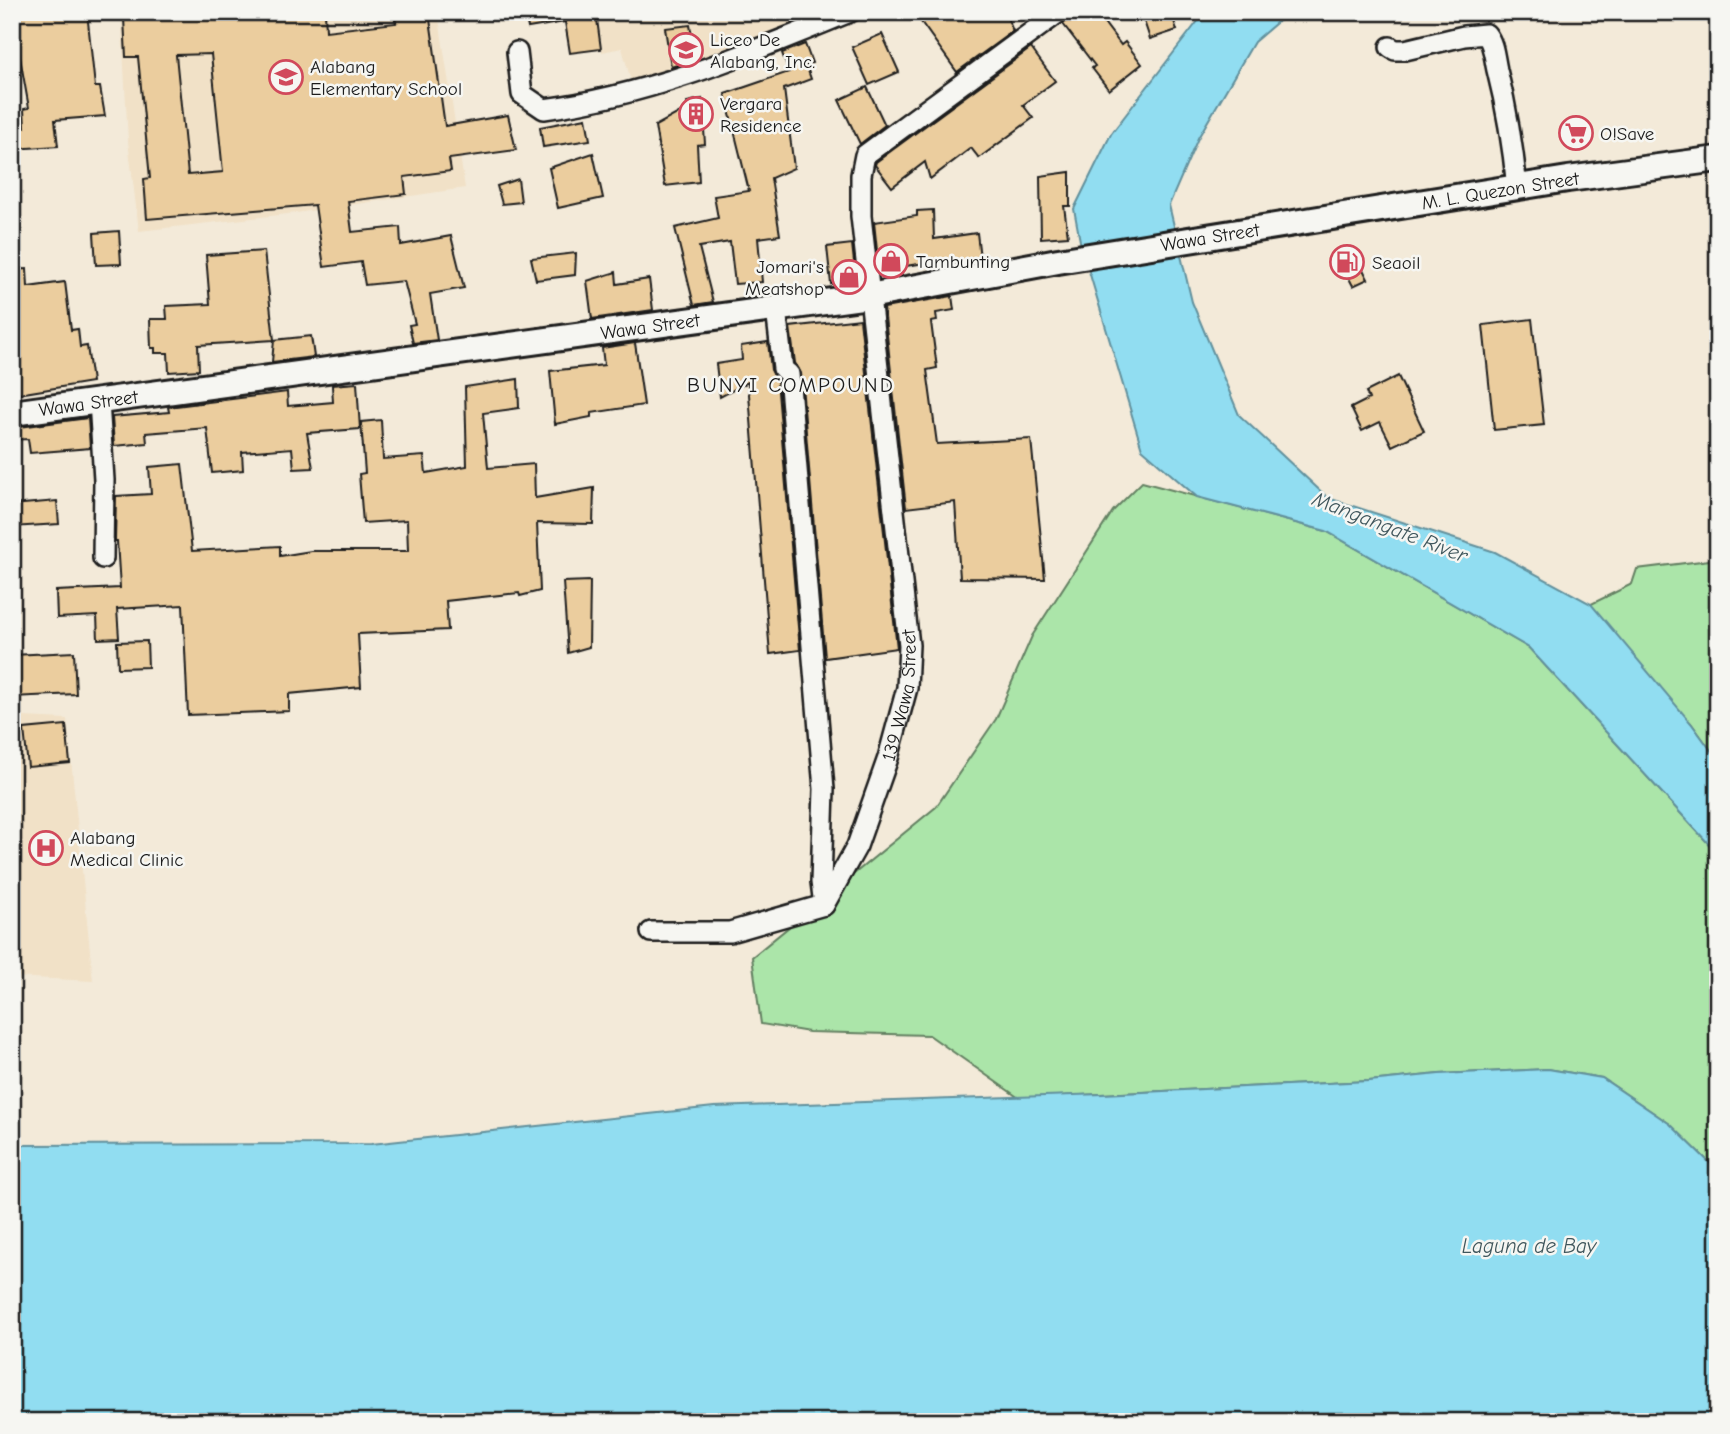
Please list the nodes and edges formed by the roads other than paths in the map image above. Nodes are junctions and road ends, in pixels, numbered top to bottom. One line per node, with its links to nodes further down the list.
1 (850, 12): 4 (street)
2 (1059, 12): 8 (street, 139 Wawa Street)
3 (1390, 47): 6 (street)
4 (517, 52)
5 (1718, 159): 6 (main road, M. L. Quezon Street)
6 (1517, 188): 7 (main road, M. L. Quezon Street)
7 (1284, 226): 8 (main road, Wawa Street)
8 (869, 296): 9 (main road, Wawa Street); 13 (street, 139 Wawa Street)
9 (776, 309): 10 (main road, Wawa Street); 13 (street)
10 (99, 401): 11 (main road, Wawa Street); 12 (street)
11 (12, 413)
12 (103, 558)
13 (824, 905): 14 (street)
14 (652, 932)

